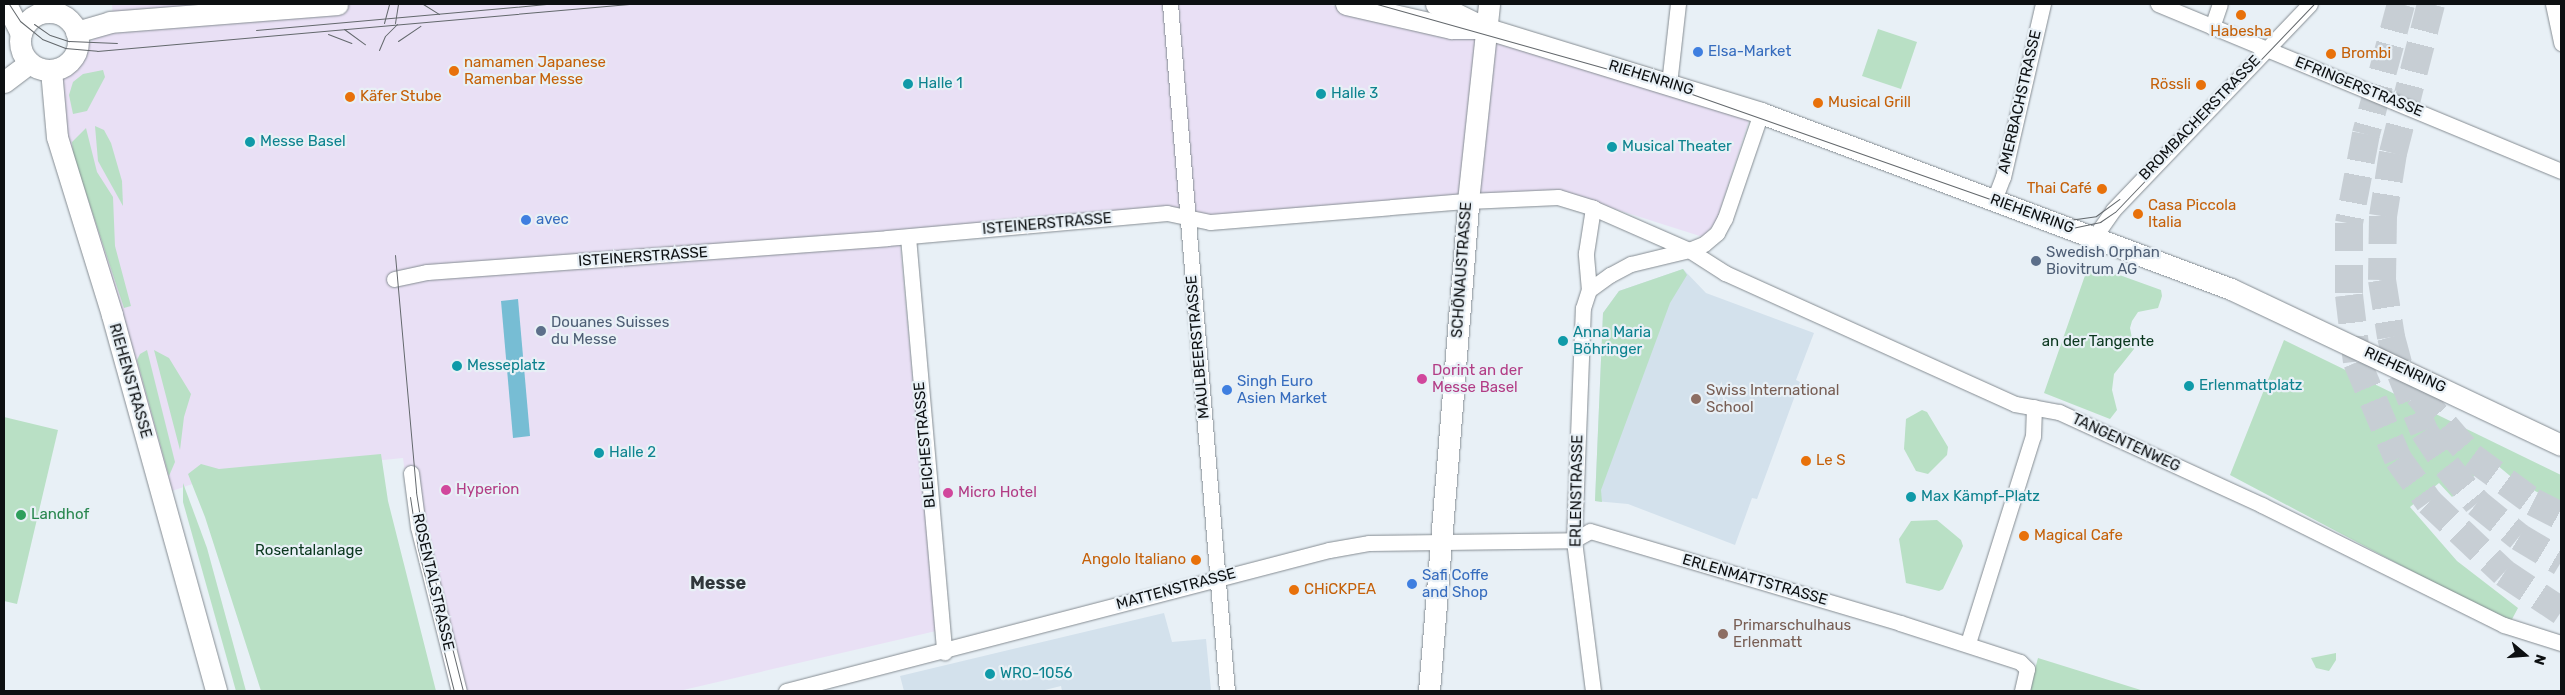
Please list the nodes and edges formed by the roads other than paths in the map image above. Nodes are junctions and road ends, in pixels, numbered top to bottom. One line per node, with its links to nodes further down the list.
1 (6, 4): 19 (main road)
2 (28, 4): 14 (main road)
3 (337, 4): 18 (main road)
4 (1170, 4): 31 (street, MAULBEERSTRASSE)
5 (1346, 4): 17 (main road, RIEHENRING)
6 (1436, 4): 17 (main road, RIEHENRING)
7 (1488, 4): 17 (main road, SCHÖNAUSTRASSE)
8 (1678, 4): 25 (street)
9 (2043, 4): 29 (street, AMERBACHSTRASSE)
10 (2158, 4): 16 (street, EFRINGERSTRASSE)
11 (2220, 4): 16 (street)
12 (2310, 4): 21 (street, BROMBACHERSTRASSE)
13 (2553, 4): 15 (street)
14 (53, 13): 18 (main road); 19 (main road)
15 (2559, 23): 20 (street)
16 (2212, 27): 21 (street, EFRINGERSTRASSE)
17 (1485, 28): 25 (main road, RIEHENRING); 28 (main road, SCHÖNAUSTRASSE)
18 (76, 32): 23 (main road)
19 (21, 33): 22 (main road)
20 (2561, 43)
21 (2267, 49): 27 (street, EFRINGERSTRASSE); 32 (street, BROMBACHERSTRASSE)
22 (29, 63): 23 (main road); 24 (main road)
23 (51, 70): 46 (main road, RIEHENSTRASSE)
24 (4, 82)
25 (1670, 84): 26 (main road, RIEHENRING)
26 (1761, 113): 29 (main road, RIEHENRING); 34 (street)
27 (2561, 171)
28 (1468, 200): 30 (street, ISTEINERSTRASSE); 31 (street, ISTEINERSTRASSE); 41 (main road, SCHÖNAUSTRASSE)
29 (1994, 200): 32 (main road, RIEHENRING)
30 (1593, 208): 34 (street, ISTEINERSTRASSE); 36 (street, ERLENSTRASSE)
31 (1188, 217): 33 (street, ISTEINERSTRASSE); 42 (street, MAULBEERSTRASSE)
32 (2095, 236): 38 (main road, RIEHENRING)
33 (908, 237): 35 (street, ISTEINERSTRASSE); 45 (street, BLEICHESTRASSE)
34 (1688, 250): 36 (street); 37 (street, TANGENTENWEG)
35 (394, 279)
36 (1589, 290): 40 (street, ERLENSTRASSE)
37 (2034, 407): 43 (street); 44 (street, TANGENTENWEG)
38 (2561, 445)
39 (411, 473): 47 (street, ROSENTALSTRASSE)
40 (1574, 540): 41 (street, MATTENSTRASSE); 43 (street, ERLENMATTSTRASSE); 51 (street, ERLENSTRASSE)
41 (1441, 544): 42 (street, MATTENSTRASSE); 50 (main road, SCHÖNAUSTRASSE)
42 (1217, 578): 45 (street, MATTENSTRASSE); 49 (street, MAULBEERSTRASSE)
43 (1968, 643): 52 (street, ERLENMATTSTRASSE)
44 (2561, 643)
45 (944, 652): 48 (street, MATTENSTRASSE)
46 (216, 691)
47 (459, 691)
48 (786, 691)
49 (1227, 691)
50 (1429, 691)
51 (1593, 691)
52 (2022, 691)

